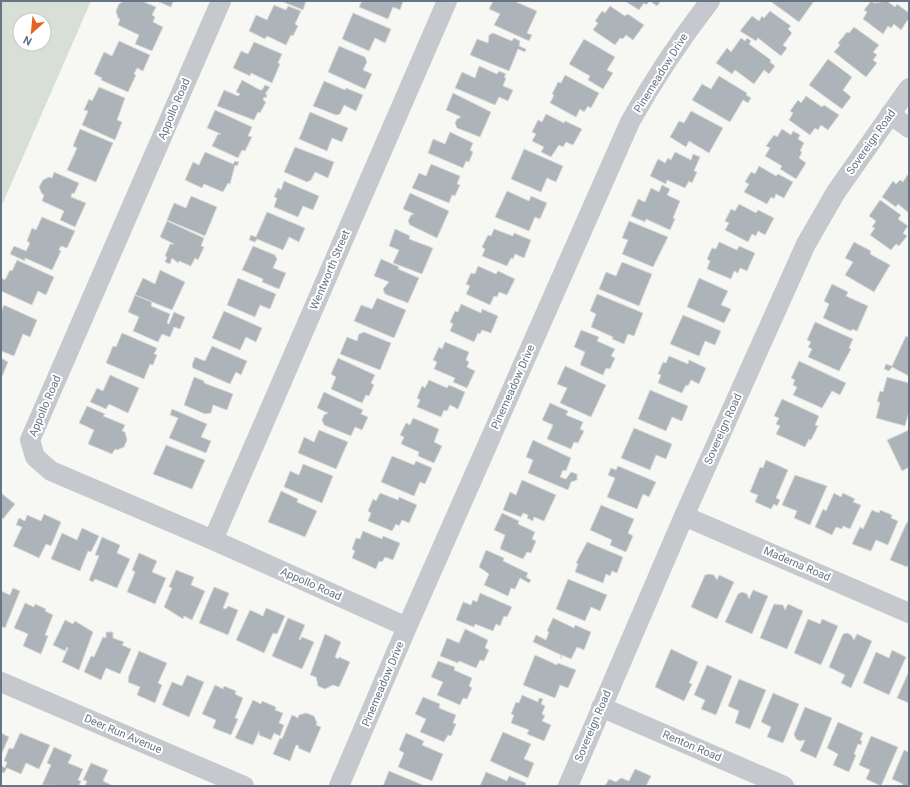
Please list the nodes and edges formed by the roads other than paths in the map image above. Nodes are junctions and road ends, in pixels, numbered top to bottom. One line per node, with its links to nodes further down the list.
1 (221, 1): 8 (street, Appollo Road)
2 (447, 1): 8 (street, Wentworth Street)
3 (710, 1): 10 (street, Pinemeadow Drive)
4 (909, 88): 5 (street, Sovereign Road)
5 (890, 114): 6 (street); 7 (street, Sovereign Road)
6 (909, 128)
7 (684, 516): 9 (street, Maderna Road); 12 (street, Sovereign Road)
8 (213, 540): 10 (street, Appollo Road)
9 (909, 613)
10 (407, 627): 14 (street, Pinemeadow Drive)
11 (1, 682): 13 (street, Deer Run Avenue)
12 (601, 707): 15 (street, Sovereign Road); 16 (street, Renton Road)
13 (244, 786)
14 (339, 786)
15 (568, 786)
16 (784, 786)

